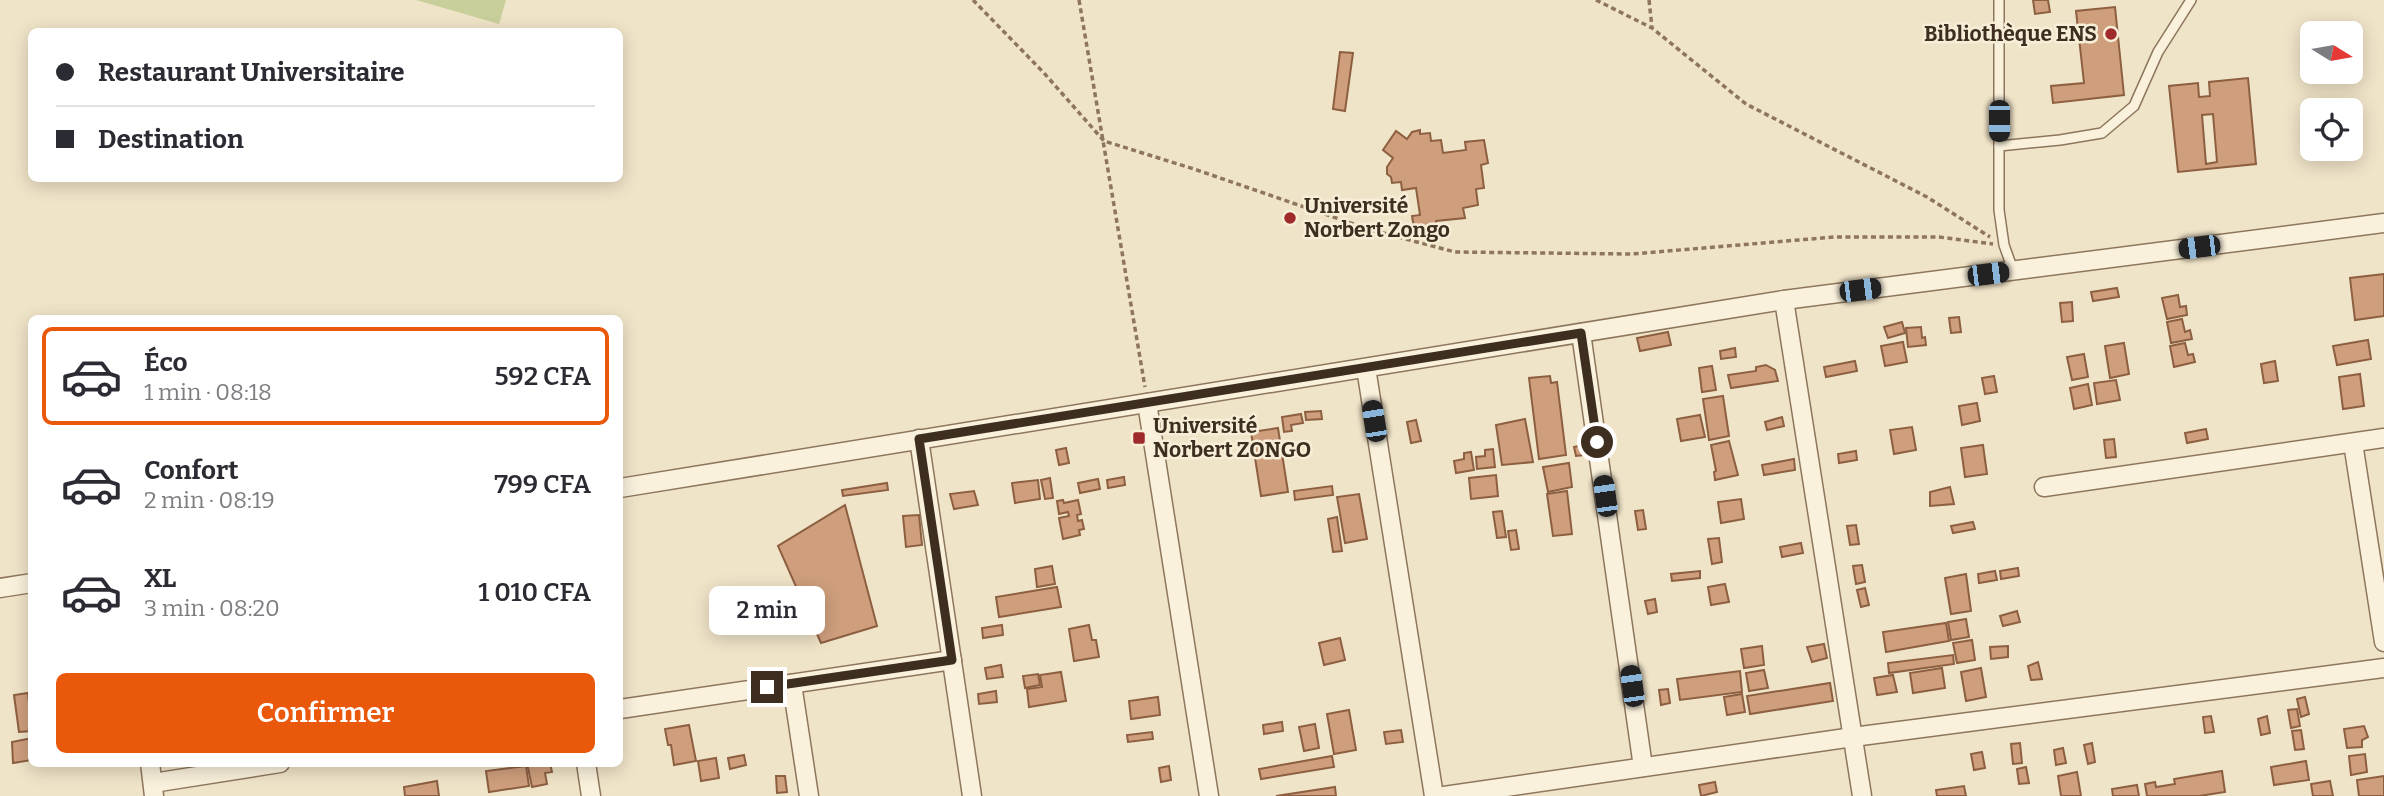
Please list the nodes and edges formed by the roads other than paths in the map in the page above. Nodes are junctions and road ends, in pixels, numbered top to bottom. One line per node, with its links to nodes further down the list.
1 (1999, 0): 3 (lane)
2 (2191, 0): 3 (lane)
3 (1999, 146): 5 (lane)
4 (2384, 223): 5 (street)
5 (2013, 270): 6 (street)
6 (1784, 300): 7 (street); 22 (street)
7 (1581, 333): 8 (street); 26 (street)
8 (1366, 368): 9 (street); 32 (street)
9 (1147, 403): 11 (street); 31 (street)
10 (2384, 438): 12 (street)
11 (919, 439): 14 (street); 18 (street)
12 (2353, 443): 13 (street); 17 (street)
13 (2044, 487)
14 (623, 488)
15 (28, 584): 16 (street)
16 (0, 588)
17 (2384, 642)
18 (952, 660): 20 (street); 30 (street)
19 (2384, 668): 22 (street)
20 (792, 684): 21 (street); 29 (street)
21 (623, 709)
22 (1853, 737): 26 (street); 34 (street)
23 (151, 767): 27 (street)
24 (261, 767): 27 (street)
25 (587, 767): 28 (street)
26 (1643, 768): 33 (street)
27 (154, 790)
28 (591, 796)
29 (809, 796)
30 (972, 796)
31 (1209, 796)
32 (1433, 796)
33 (1444, 796)
34 (1862, 796)

